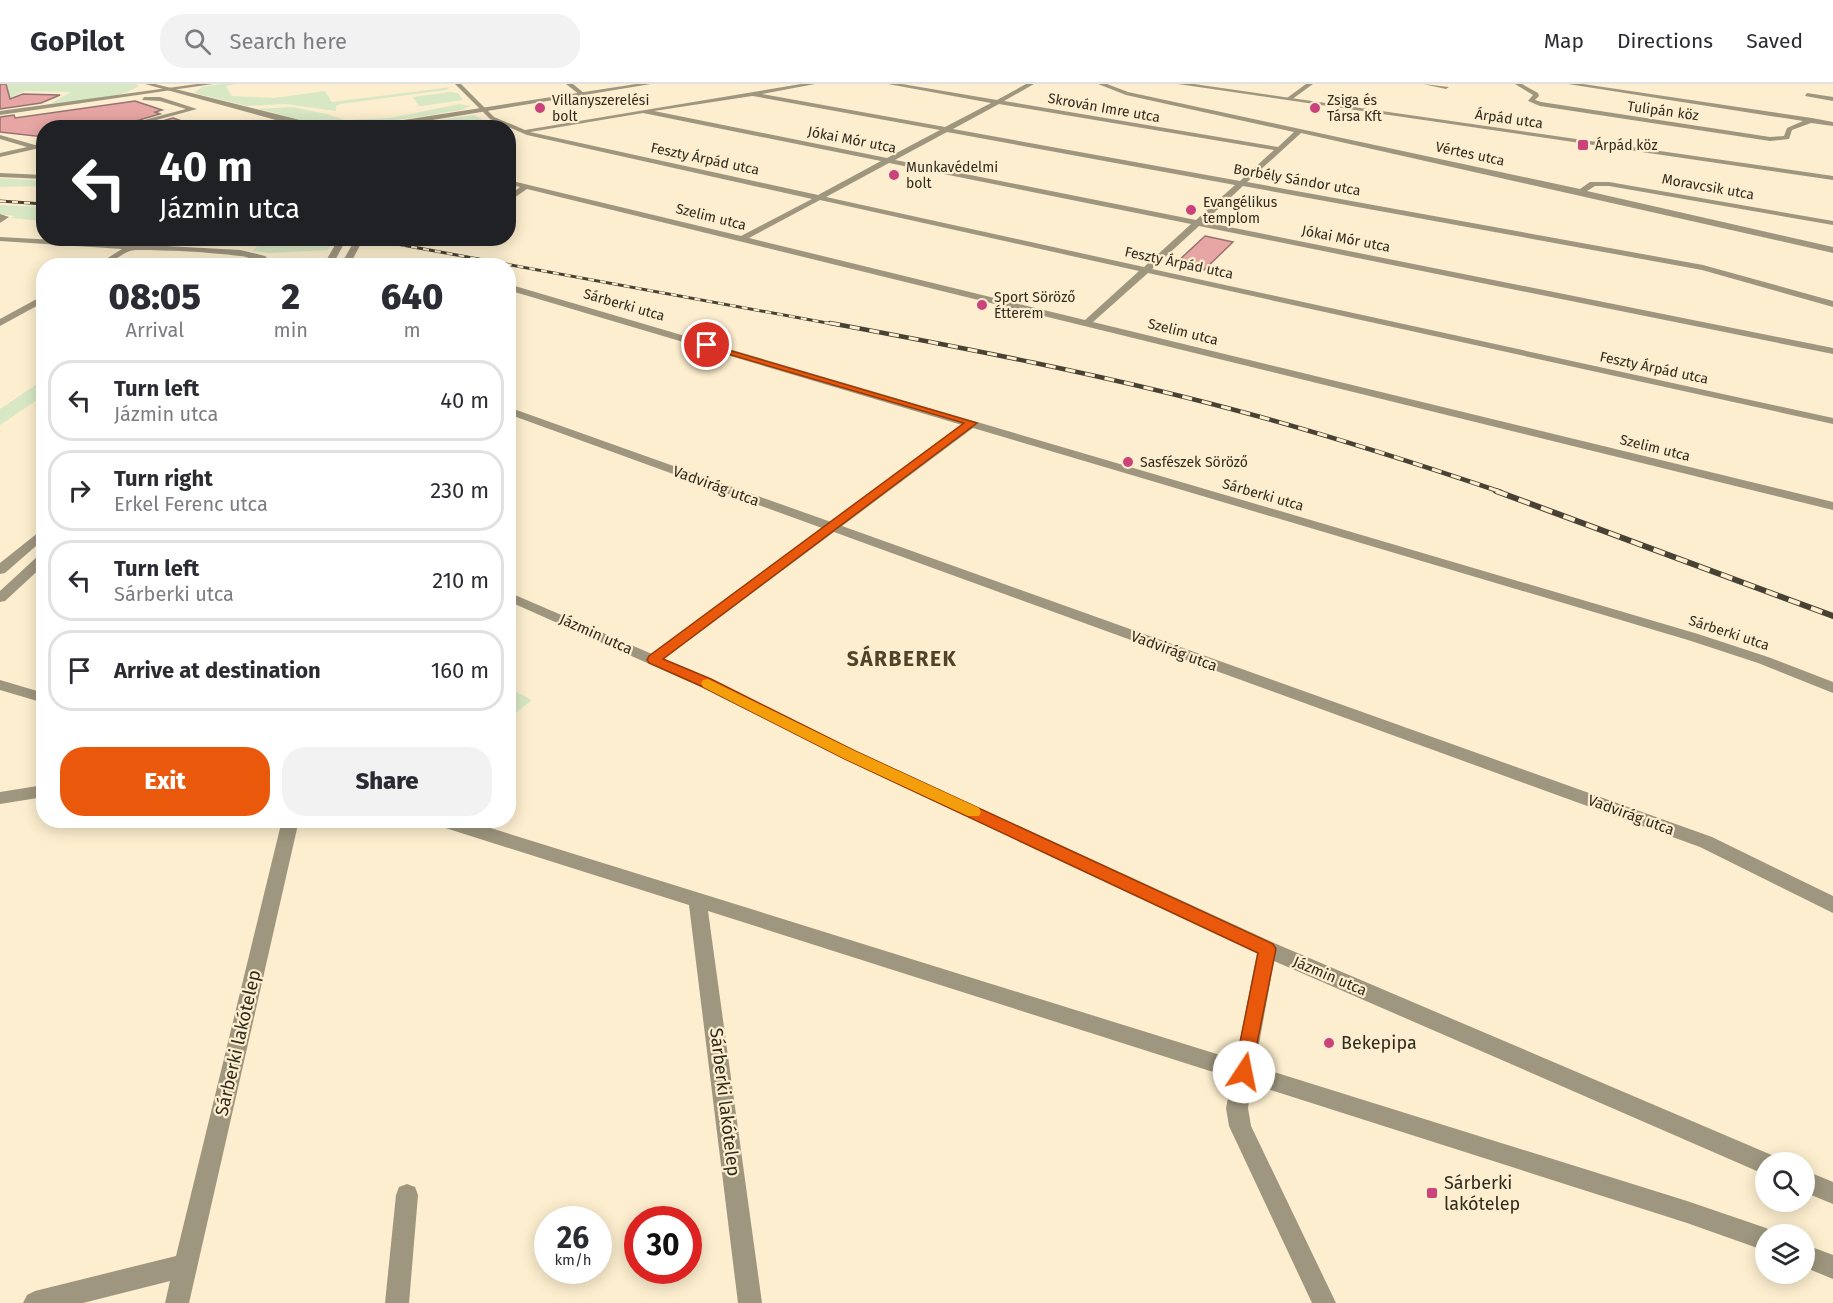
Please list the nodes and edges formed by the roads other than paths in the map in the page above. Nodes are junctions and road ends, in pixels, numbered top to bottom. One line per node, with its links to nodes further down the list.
1 (148, 84): 16 (street)
2 (210, 84): 16 (street)
3 (458, 84): 23 (street)
4 (569, 84): 17 (street)
5 (648, 84): 17 (street)
6 (812, 84): 18 (street)
7 (891, 84): 22 (street, Skrován Imre utca)
8 (1031, 84): 22 (street)
9 (1101, 84): 34 (street, Vértes utca)
10 (1181, 84): 20 (street, Árpád utca)
11 (1310, 84): 20 (street)
12 (1426, 84): 15 (street)
13 (1518, 84): 30 (street, Tulipán köz)
14 (1571, 84): 30 (street)
15 (1446, 87)
16 (169, 90): 25 (street); 27 (street)
17 (582, 94): 23 (street)
18 (753, 94): 24 (street); 33 (street, Borbély Sándor utca)
19 (1807, 95): 21 (street)
20 (1289, 99): 44 (street, Árpád utca)
21 (1833, 99)
22 (997, 102): 33 (street); 39 (street, Skrován Imre utca)
23 (482, 109): 28 (street); 29 (street)
24 (642, 111): 35 (street); 41 (street, Jókai Mór utca)
25 (0, 116): 26 (street)
26 (149, 120)
27 (281, 120)
28 (410, 120)
29 (496, 120)
30 (1812, 120): 31 (street)
31 (1833, 124)
32 (516, 129): 35 (street)
33 (946, 129): 41 (street); 45 (street, Borbély Sándor utca)
34 (1299, 130): 39 (street); 48 (street, Vértes utca)
35 (520, 131): 36 (street); 50 (street, Feszty Árpád utca)
36 (516, 132)
37 (0, 137): 38 (street)
38 (34, 147): 40 (street)
39 (1279, 149): 45 (street)
40 (0, 155)
41 (887, 161): 50 (street); 53 (street, Jókai Mór utca)
42 (0, 175): 43 (street)
43 (36, 177)
44 (1833, 178)
45 (1241, 183): 53 (street); 65 (street, Borbély Sándor utca)
46 (516, 184): 47 (street, Szelim utca)
47 (526, 186): 49 (street); 56 (street, Szelim utca)
48 (1581, 192): 54 (street, Moravcsik utca); 59 (street, Vértes utca)
49 (516, 194)
50 (819, 198): 56 (street); 62 (street, Feszty Árpád utca)
51 (0, 216): 52 (street)
52 (0, 221)
53 (1197, 223): 62 (street); 68 (street, Jókai Mór utca)
54 (1833, 223)
55 (0, 239): 57 (street)
56 (742, 239): 67 (street, Szelim utca)
57 (36, 241)
58 (133, 246): 60 (street); 61 (street)
59 (1833, 250)
60 (113, 258)
61 (263, 258)
62 (1146, 269): 67 (street); 70 (street, Feszty Árpád utca)
63 (516, 289): 71 (street, Sárberki utca)
64 (36, 303): 66 (street)
65 (1833, 304)
66 (0, 323)
67 (1087, 323): 72 (street, Szelim utca)
68 (1833, 351)
69 (516, 413): 73 (street, Vadvirág utca)
70 (1833, 421)
71 (972, 423): 73 (street); 81 (street, Sárberki utca)
72 (1833, 506)
73 (832, 529): 79 (street); 88 (street, Vadvirág utca)
74 (36, 539): 76 (street)
75 (36, 565): 77 (street)
76 (0, 570)
77 (0, 598)
78 (516, 600): 79 (street, Jázmin utca)
79 (653, 660): 89 (street, Jázmin utca)
80 (0, 685): 82 (street)
81 (1833, 688)
82 (36, 696)
83 (36, 792): 84 (street)
84 (0, 798)
85 (289, 828): 97 (street, Sárberki lakótelep)
86 (467, 828): 87 (street)
87 (698, 902): 90 (street); 102 (street, Sárberki lakótelep)
88 (1833, 905)
89 (1267, 949): 90 (street); 91 (street, Jázmin utca)
90 (1244, 1072): 95 (street); 103 (street)
91 (1755, 1159)
92 (1815, 1186): 93 (street)
93 (1833, 1193)
94 (408, 1195): 101 (street)
95 (1755, 1236)
96 (1815, 1260): 98 (street)
97 (185, 1266): 99 (street); 100 (street, Sárberki lakótelep)
98 (1833, 1267)
99 (35, 1303)
100 (177, 1303)
101 (397, 1303)
102 (750, 1303)
103 (1324, 1303)

